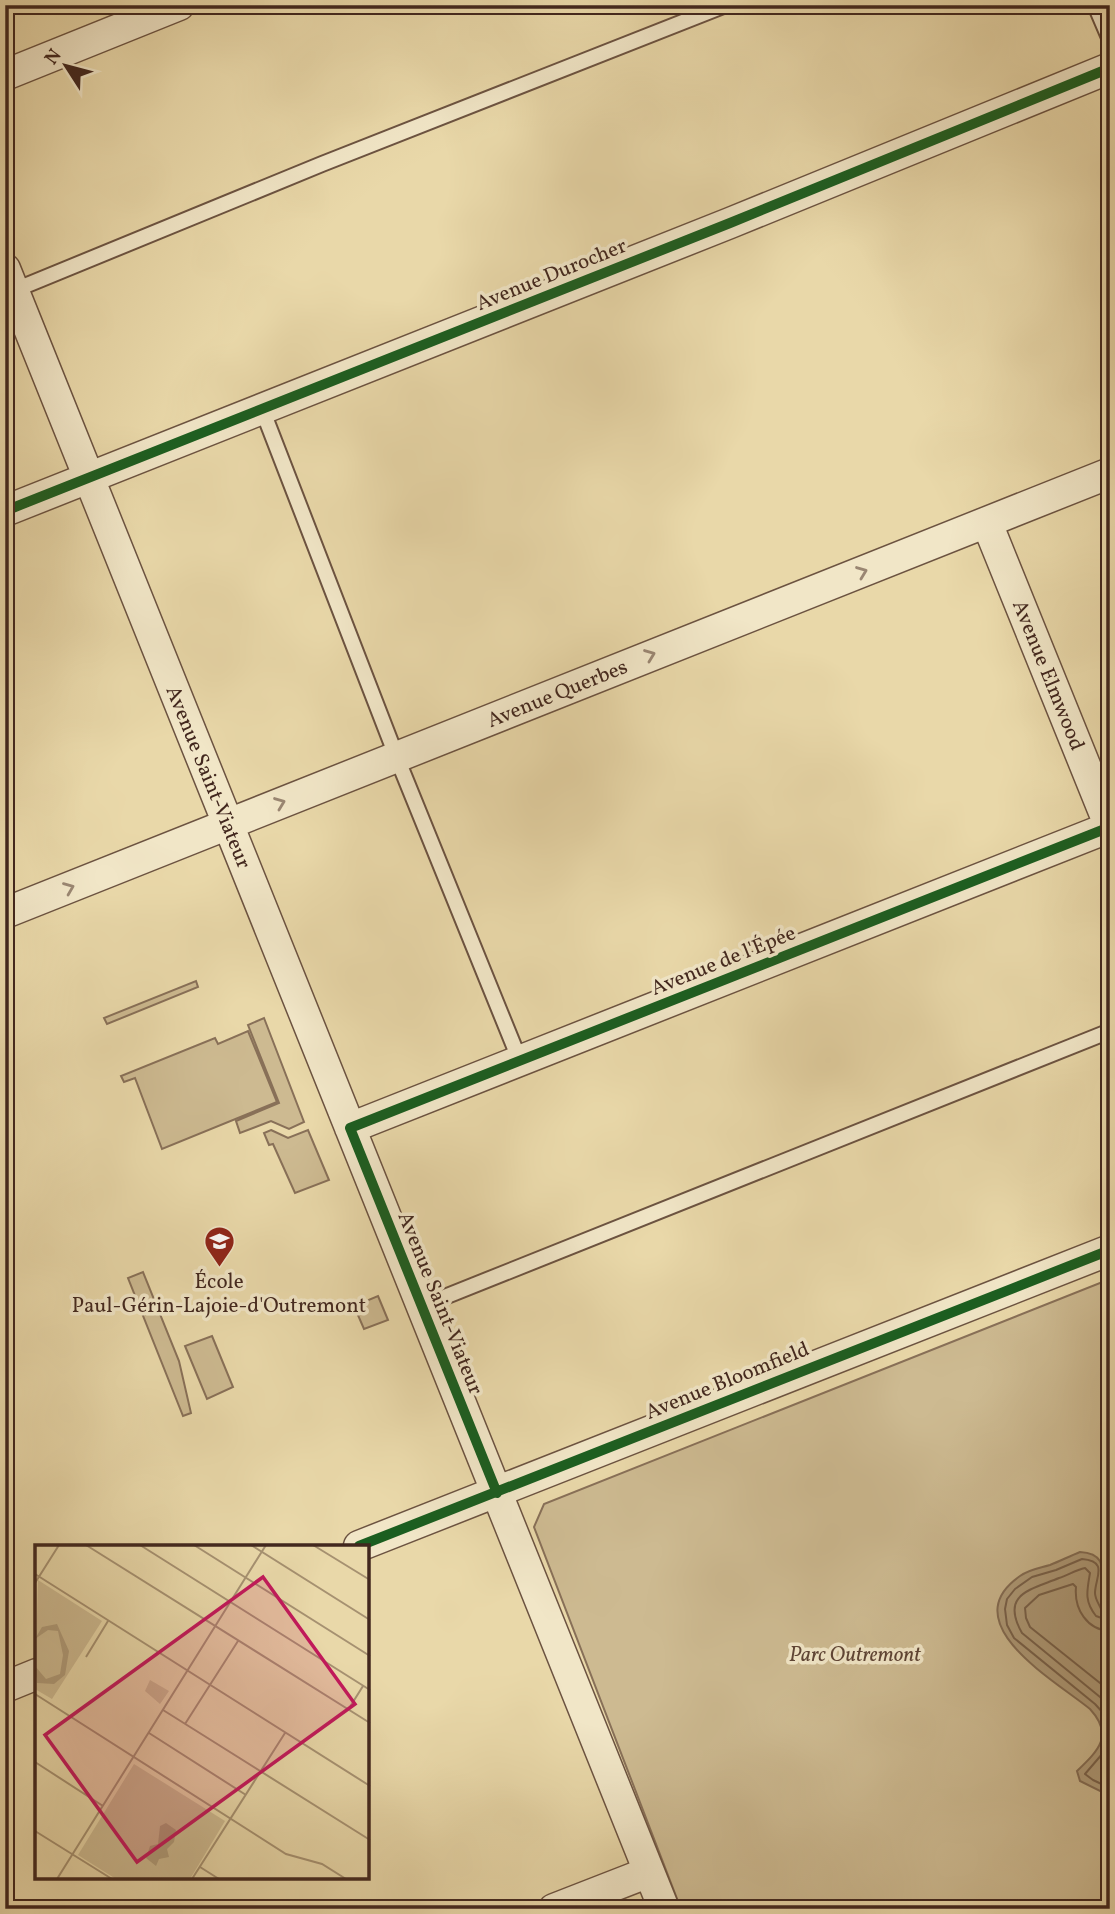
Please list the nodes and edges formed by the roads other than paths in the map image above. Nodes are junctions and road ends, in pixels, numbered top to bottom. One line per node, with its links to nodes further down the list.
1 (179, 5): 6 (street)
2 (726, 5): 7 (lane)
3 (1095, 5): 4 (lane)
4 (1110, 40)
5 (1110, 68): 8 (street, Avenue Durocher)
6 (5, 75)
7 (8, 284): 10 (street, Avenue Saint-Viateur)
8 (262, 409): 10 (street, Avenue Durocher); 13 (lane)
9 (1110, 473): 12 (street, Avenue Querbes)
10 (89, 477): 11 (street, Avenue Durocher); 14 (street, Avenue Saint-Viateur)
11 (5, 511)
12 (987, 523): 13 (street, Avenue Querbes, one-way to 12); 15 (street, Avenue Elmwood)
13 (397, 758): 14 (street, Avenue Querbes, one-way to 13); 18 (lane)
14 (228, 823): 16 (street, Avenue Querbes, one-way to 14); 19 (street, Avenue Saint-Viateur)
15 (1110, 827): 18 (street, Avenue de l'Épée)
16 (5, 913)
17 (1110, 1031): 21 (lane)
18 (520, 1061): 19 (street, Avenue de l'Épée)
19 (350, 1128): 21 (street, Avenue Saint-Viateur)
20 (1110, 1250): 22 (street, Avenue Bloomfield)
21 (422, 1306): 22 (street, Avenue Saint-Viateur)
22 (497, 1493): 23 (street, Avenue Bloomfield); 26 (street, Avenue Saint-Viateur)
23 (362, 1545)
24 (35, 1675): 25 (street)
25 (5, 1687)
26 (649, 1872): 27 (street); 28 (street, Avenue Saint-Viateur)
27 (554, 1909)
28 (664, 1909)

